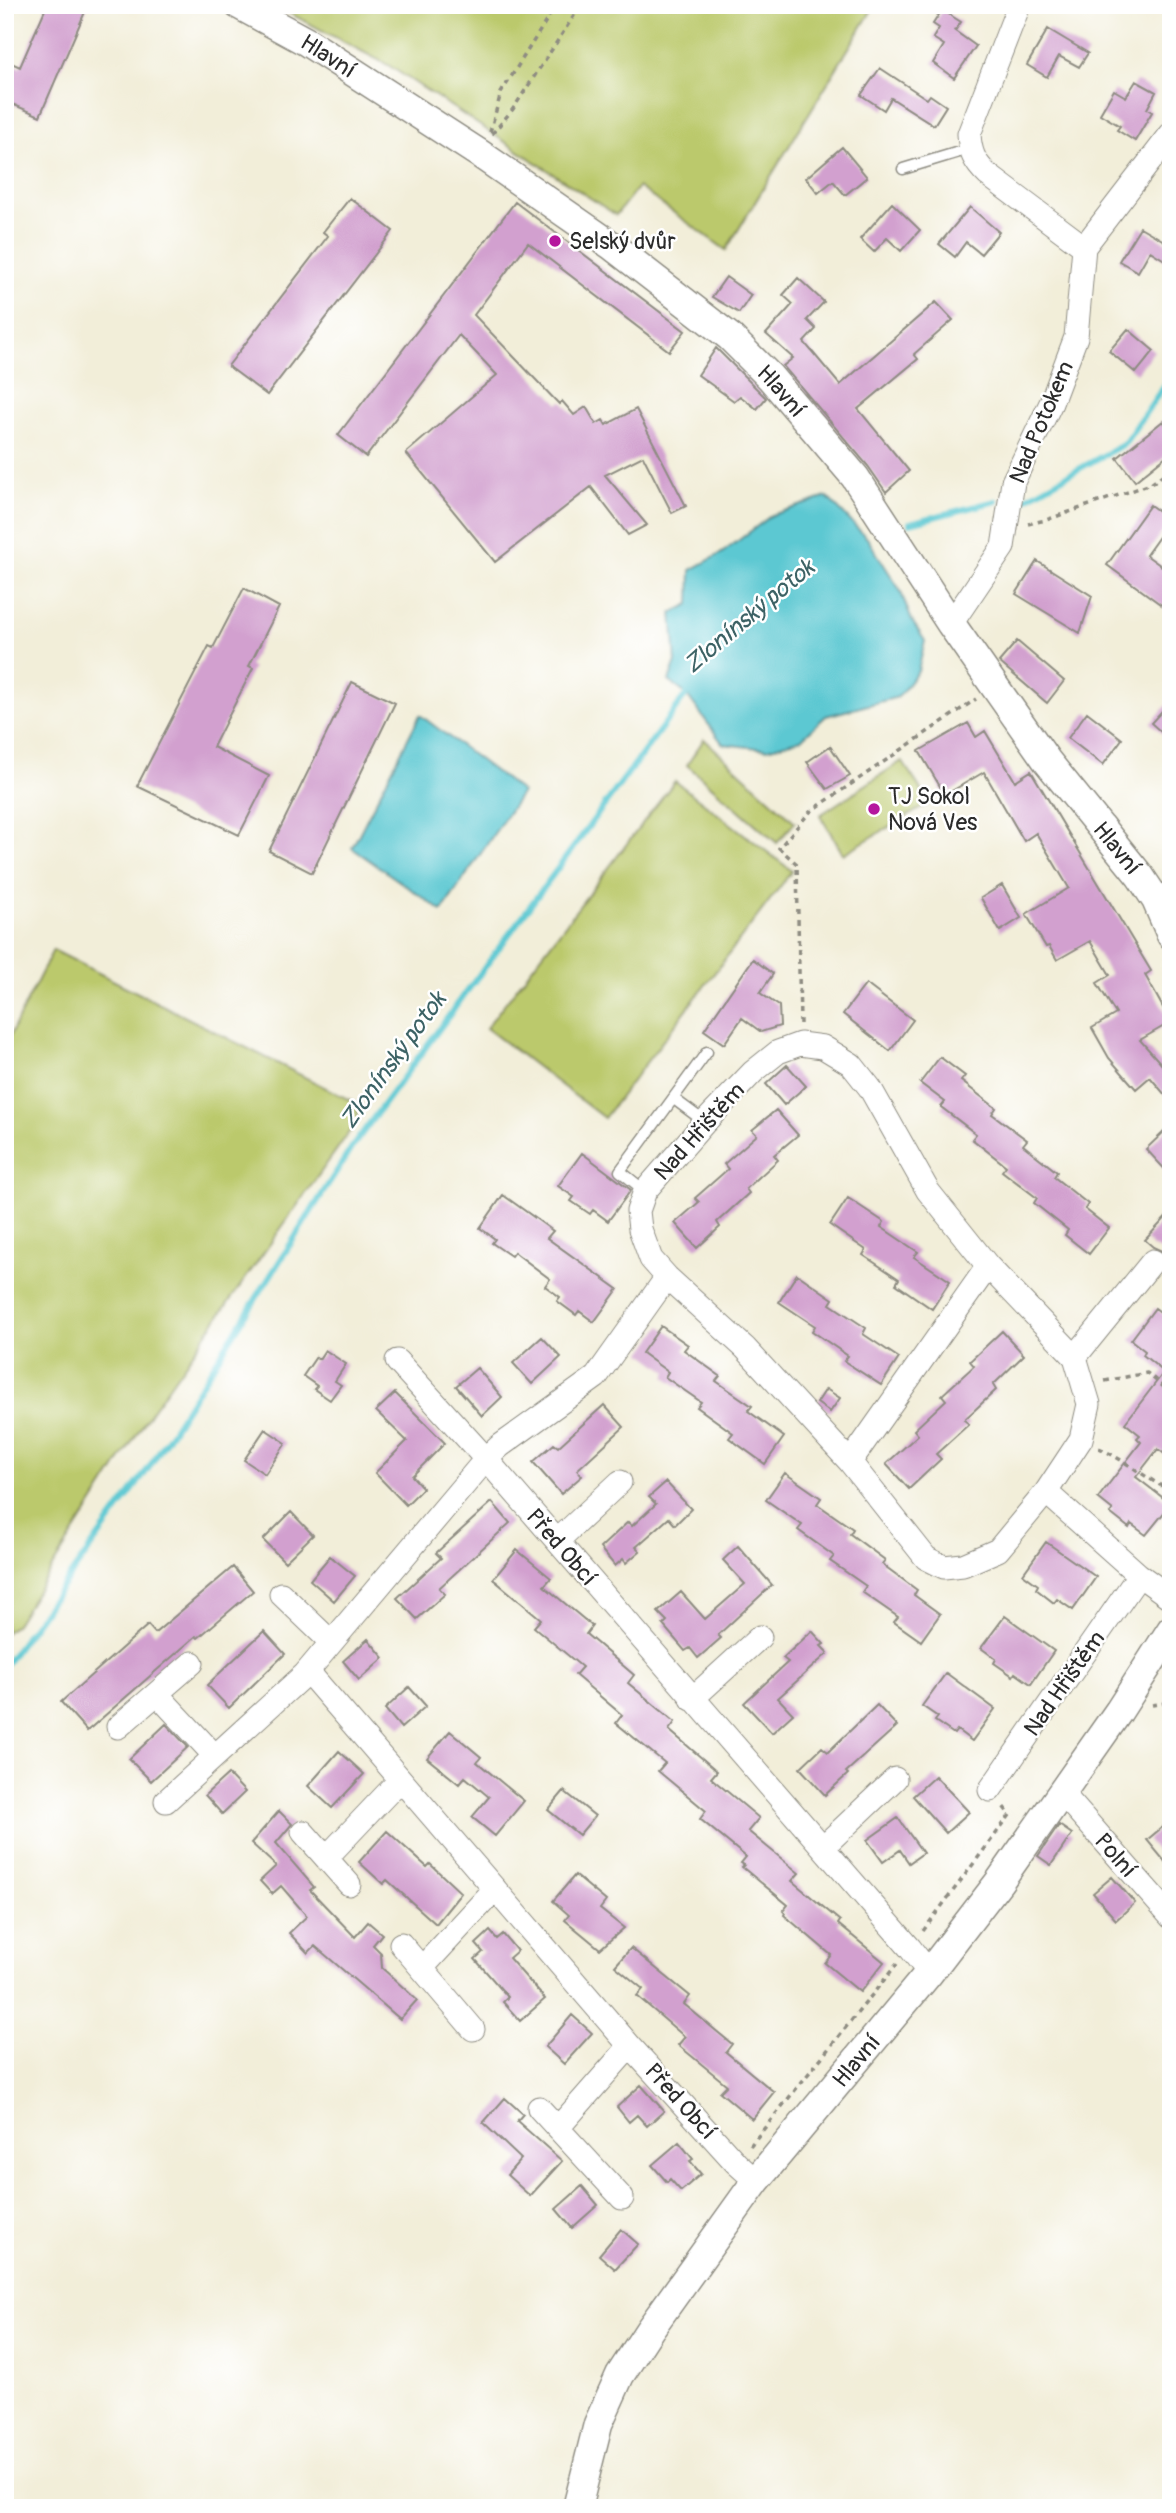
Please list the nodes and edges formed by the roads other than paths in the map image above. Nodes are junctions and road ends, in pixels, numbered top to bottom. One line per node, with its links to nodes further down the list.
1 (239, 5): 7 (street, Hlavní)
2 (1019, 5): 4 (street)
3 (1171, 134): 6 (street)
4 (970, 149): 5 (lane); 6 (street)
5 (903, 169)
6 (1084, 247): 7 (street, Nad Potokem)
7 (951, 624): 8 (street, Hlavní)
8 (1163, 898): 9 (street, Hlavní)
9 (1171, 935)
10 (707, 1052): 11 (lane)
11 (674, 1100): 12 (lane); 13 (lane)
12 (705, 1122): 13 (street, Nad Hřištěm); 15 (street, Nad Hřištěm)
13 (645, 1191): 16 (street, Nad Hřištěm)
14 (1153, 1261): 17 (street)
15 (988, 1266): 17 (street, Nad Hřištěm); 20 (street)
16 (667, 1278): 19 (street); 20 (street, Nad Hřištěm)
17 (1075, 1357): 22 (street, Nad Hřištěm)
18 (397, 1361): 19 (street, Před Obcí)
19 (486, 1459): 23 (street, Před Obcí); 29 (street)
20 (850, 1462): 22 (street, Nad Hřištěm)
21 (620, 1482): 23 (street)
22 (1046, 1492): 24 (street)
23 (557, 1541): 33 (street, Před Obcí)
24 (1139, 1575): 26 (street); 38 (street, Nad Hřištěm)
25 (281, 1594): 29 (street)
26 (1171, 1598)
27 (1171, 1630): 39 (street, Hlavní)
28 (760, 1637): 33 (street)
29 (331, 1642): 31 (street)
30 (192, 1663): 32 (street)
31 (305, 1674): 35 (street); 37 (street, Před Obcí)
32 (157, 1694): 34 (street); 35 (street)
33 (692, 1699): 42 (street, Před Obcí)
34 (118, 1727)
35 (215, 1756): 40 (street)
36 (895, 1779): 42 (street)
37 (400, 1780): 43 (street); 45 (street, Před Obcí)
38 (990, 1790)
39 (1062, 1793): 46 (street, Polní); 49 (street, Hlavní)
40 (166, 1801)
41 (303, 1832): 43 (street)
42 (823, 1847): 49 (street, Před Obcí)
43 (326, 1858): 44 (street)
44 (349, 1884)
45 (495, 1889): 48 (street); 51 (street, Před Obcí)
46 (1171, 1917)
47 (401, 1944): 48 (street)
48 (422, 1968): 50 (street)
49 (929, 1973): 54 (street, Hlavní)
50 (473, 2029)
51 (630, 2046): 53 (street); 54 (street, Před Obcí)
52 (539, 2108): 53 (street)
53 (558, 2129): 55 (street)
54 (746, 2172): 56 (street, Hlavní)
55 (622, 2198)
56 (577, 2508)

